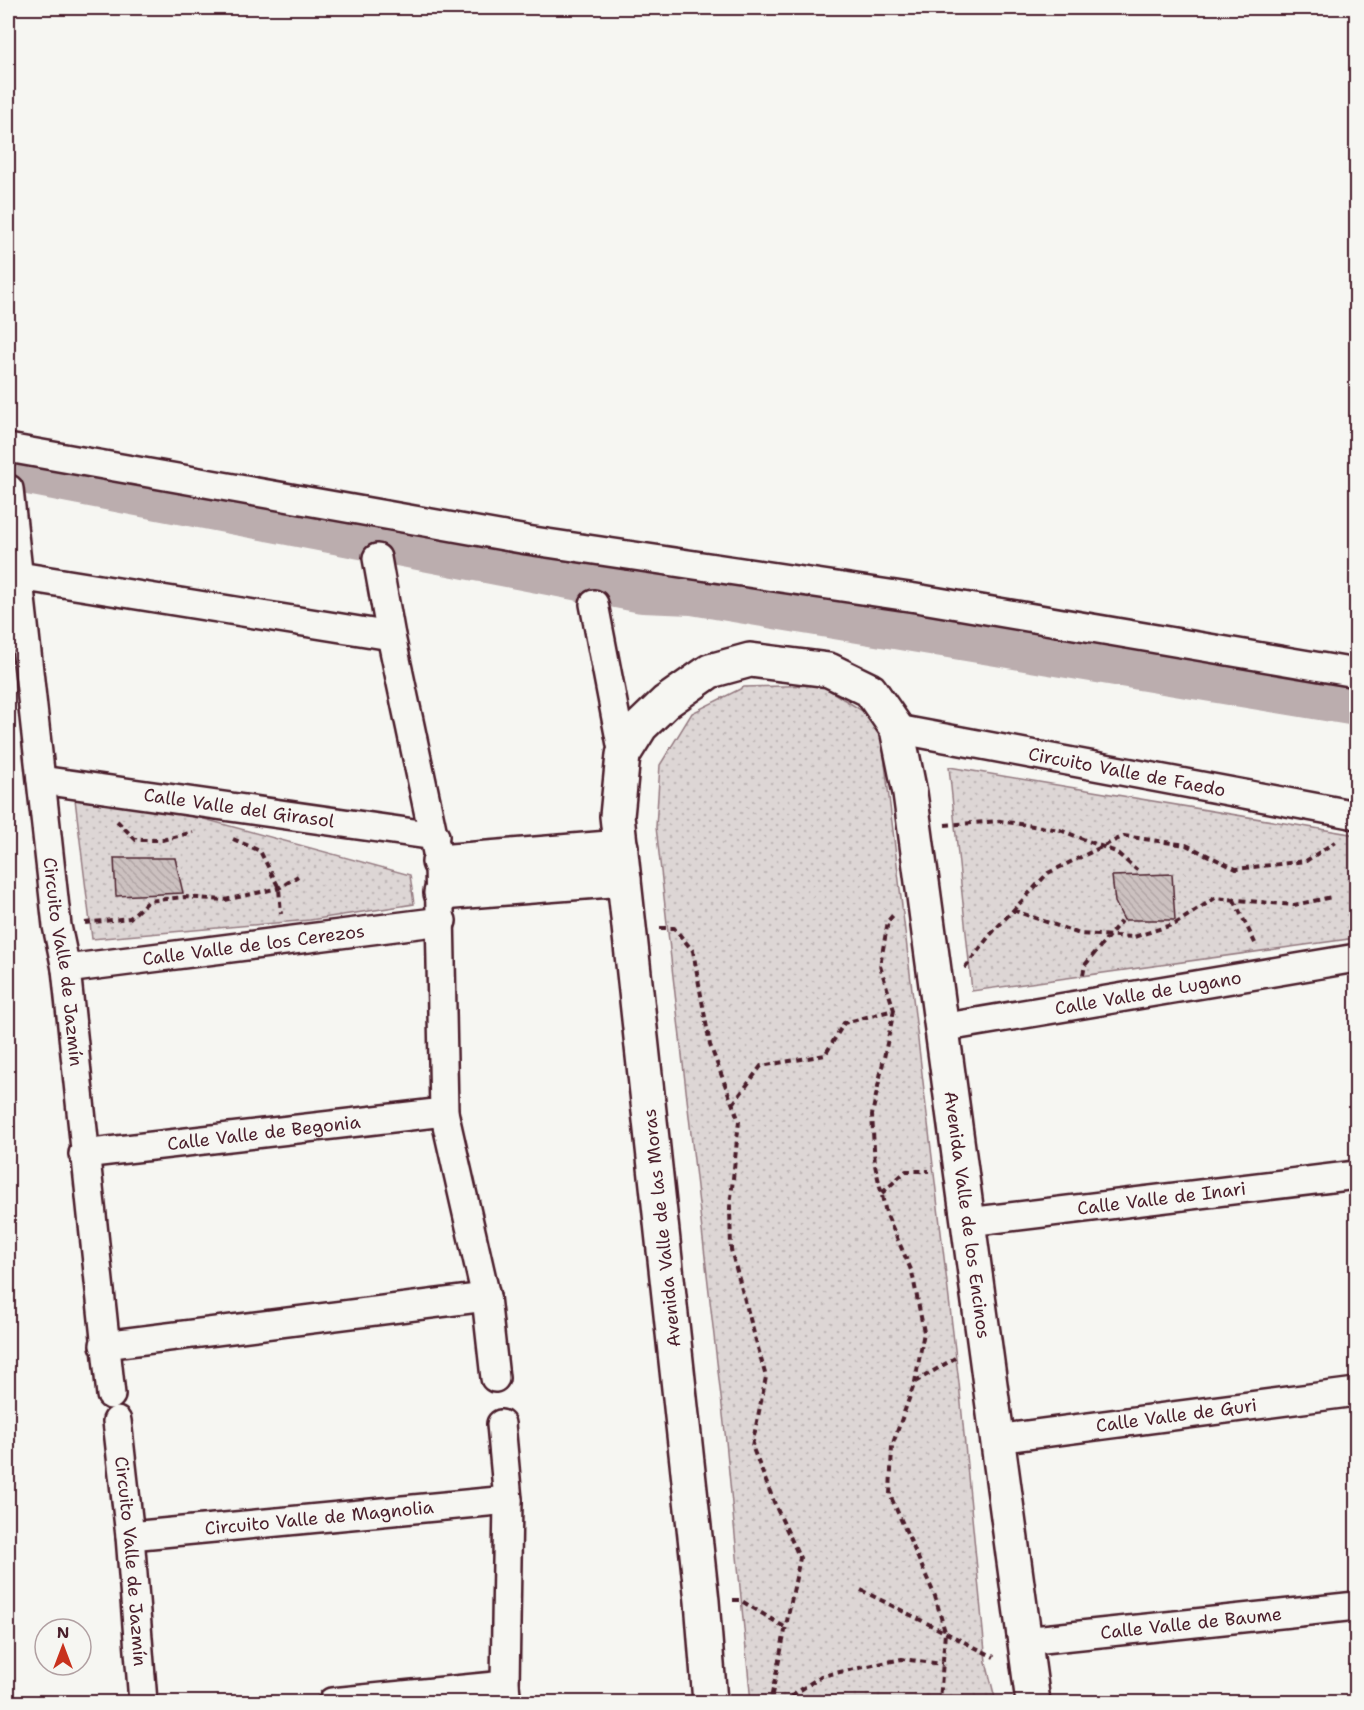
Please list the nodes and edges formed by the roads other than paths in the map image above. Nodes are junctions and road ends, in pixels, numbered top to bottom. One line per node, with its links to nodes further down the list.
1 (8, 448): 7 (street)
2 (9, 489): 4 (street, Circuito Valle de Jazmín)
3 (377, 558): 6 (street)
4 (19, 576): 6 (street); 10 (street, Circuito Valle de Jazmín)
5 (594, 604): 9 (street, Avenida Valle de las Moras)
6 (390, 636): 13 (street)
7 (1356, 673)
8 (897, 729): 9 (street, Avenida Valle de las Moras); 11 (street, Circuito Valle de Faedo); 17 (street, Avenida Valle de los Encinos)
9 (623, 755): 12 (street, Avenida Valle de las Moras)
10 (41, 780): 13 (street, Calle Valle del Girasol); 16 (street, Circuito Valle de Jazmín)
11 (1356, 815)
12 (621, 847): 13 (street); 14 (street, Avenida Valle de las Moras)
13 (439, 878): 14 (street); 16 (street, Calle Valle de los Cerezos); 18 (street)
14 (624, 879): 38 (street, Avenida Valle de las Moras)
15 (1356, 958): 17 (street, Calle Valle de Lugano)
16 (66, 969): 19 (street, Circuito Valle de Jazmín)
17 (940, 1017): 21 (street, Avenida Valle de los Encinos)
18 (444, 1112): 19 (street, Calle Valle de Begonia); 22 (street)
19 (83, 1154): 23 (street, Circuito Valle de Jazmín)
20 (1356, 1175): 21 (street, Calle Valle de Inari)
21 (968, 1222): 29 (street, Avenida Valle de los Encinos)
22 (486, 1297): 23 (street); 24 (street)
23 (104, 1345): 26 (street, Circuito Valle de Jazmín)
24 (495, 1378)
25 (1356, 1392): 29 (street, Calle Valle de Guri)
26 (111, 1395)
27 (117, 1421): 31 (street, Circuito Valle de Jazmín)
28 (501, 1424): 30 (street)
29 (996, 1439): 33 (street, Avenida Valle de los Encinos)
30 (508, 1500): 31 (street, Circuito Valle de Magnolia); 35 (street)
31 (130, 1536): 36 (street, Circuito Valle de Jazmín)
32 (1356, 1606): 33 (street, Calle Valle de Baume)
33 (1024, 1641): 34 (street, Avenida Valle de los Encinos)
34 (1030, 1688)
35 (506, 1694): 37 (street)
36 (143, 1702)
37 (332, 1702)
38 (710, 1702)

